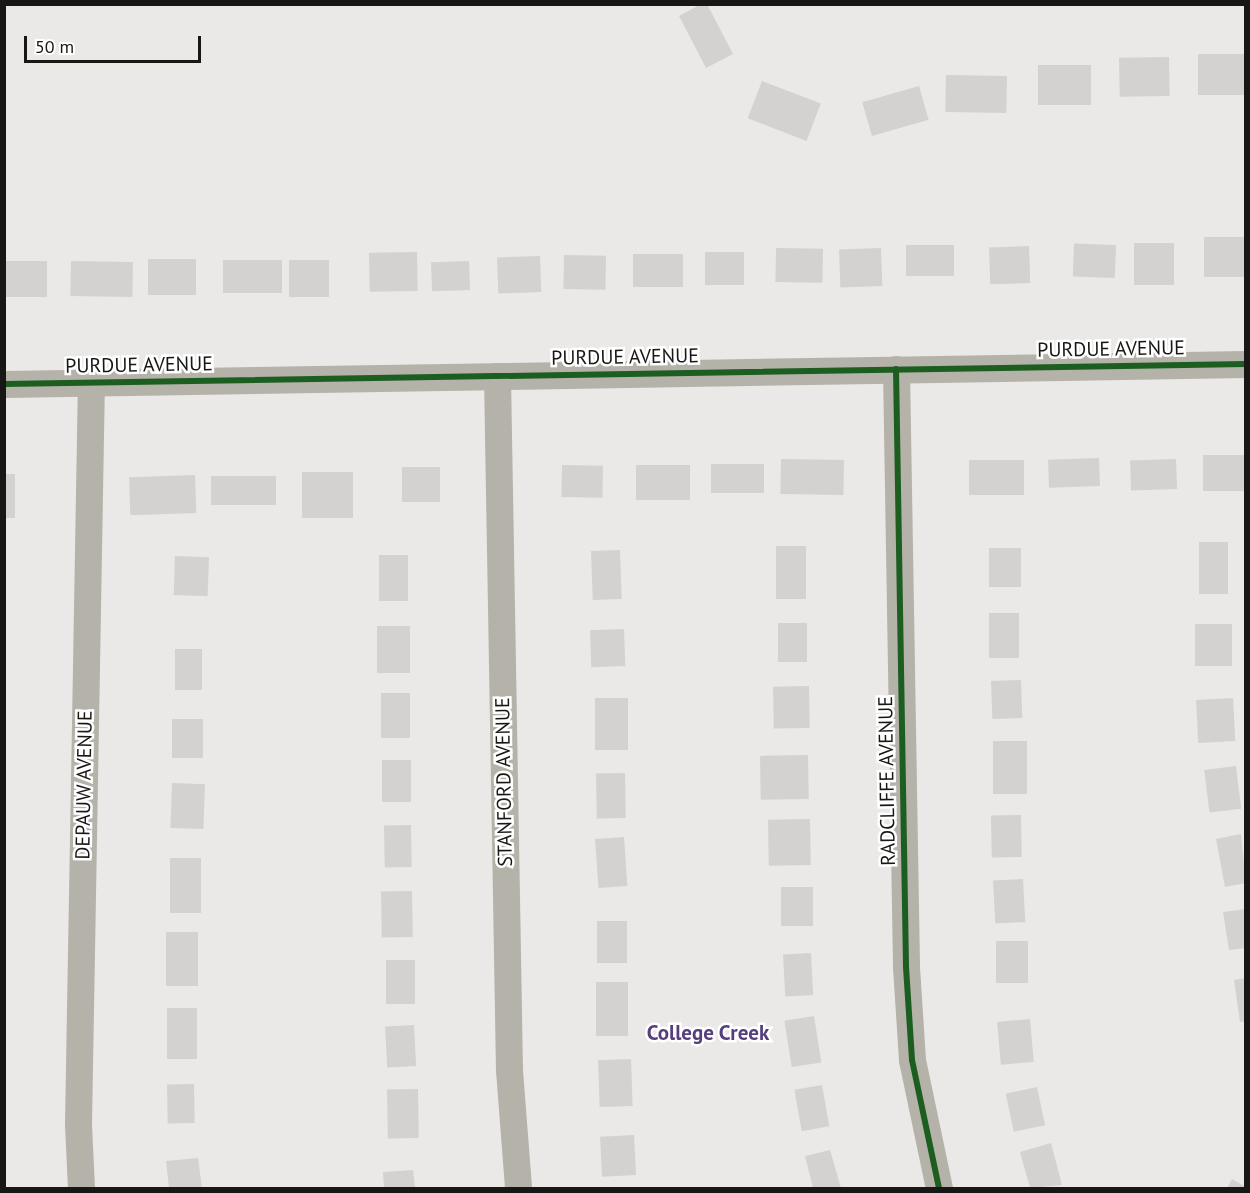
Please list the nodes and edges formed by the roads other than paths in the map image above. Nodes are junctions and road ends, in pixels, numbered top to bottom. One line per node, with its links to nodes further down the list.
1 (1245, 364): 2 (street, PURDUE AVENUE)
2 (896, 369): 3 (street, PURDUE AVENUE); 8 (street, RADCLIFFE AVENUE)
3 (497, 376): 4 (street, PURDUE AVENUE); 7 (street, STANFORD AVENUE)
4 (91, 382): 5 (street, PURDUE AVENUE); 6 (street, DEPAUW AVENUE)
5 (4, 384)
6 (81, 1188)
7 (518, 1188)
8 (939, 1188)

